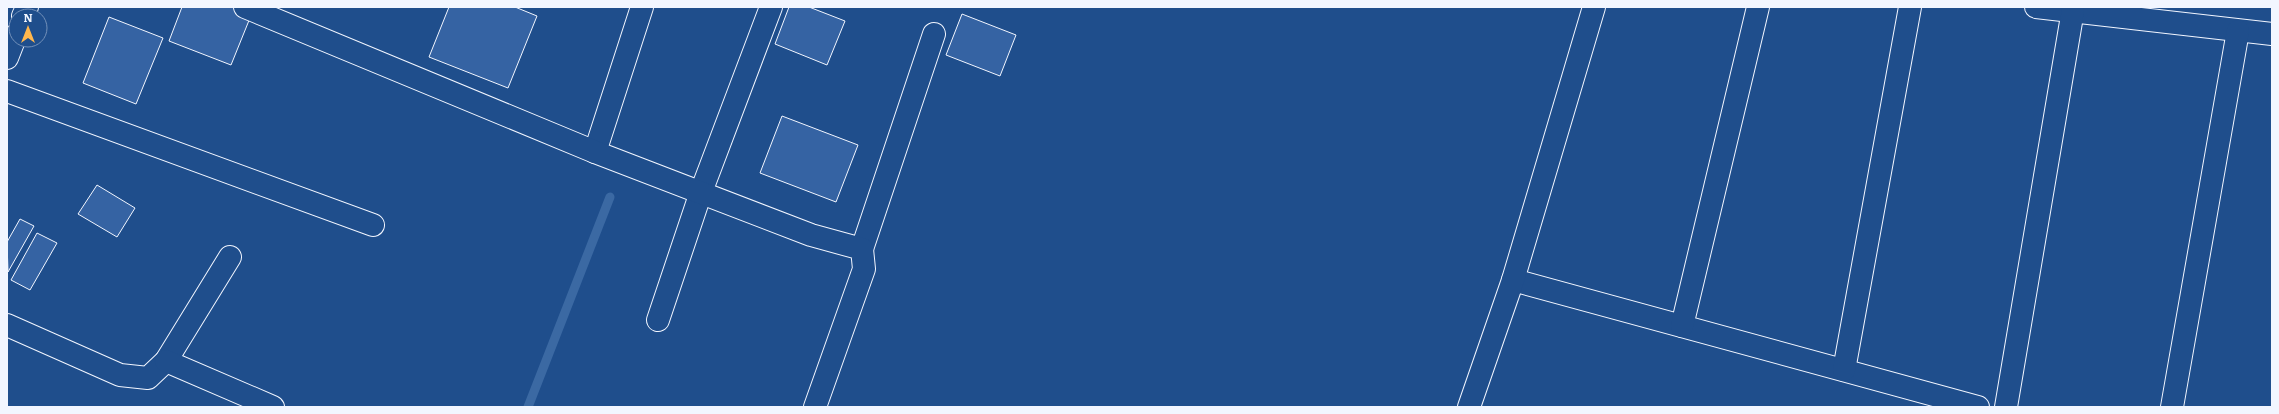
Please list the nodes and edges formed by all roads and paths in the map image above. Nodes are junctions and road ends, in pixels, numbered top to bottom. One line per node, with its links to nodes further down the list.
1 (246, 7): 15 (street)
2 (642, 7): 15 (street)
3 (771, 7): 16 (street)
4 (1594, 7): 20 (street)
5 (1758, 7): 23 (street)
6 (1910, 7): 25 (street)
7 (2036, 7): 8 (street)
8 (2073, 10): 9 (street); 30 (street)
9 (2238, 31): 11 (street); 31 (street)
10 (934, 34): 18 (street)
11 (2272, 34)
12 (11, 48): 13 (street)
13 (7, 58)
14 (7, 91): 17 (street)
15 (596, 152): 16 (street)
16 (701, 192): 18 (street); 21 (street)
17 (373, 225)
18 (862, 249): 27 (street)
19 (230, 257): 24 (street)
20 (1513, 280): 23 (street); 28 (street)
21 (658, 320)
22 (7, 325): 24 (street)
23 (1682, 326): 25 (street)
24 (166, 361): 26 (street)
25 (1844, 370): 29 (street)
26 (272, 407)
27 (815, 407)
28 (1469, 407)
29 (1978, 407)
30 (2006, 407)
31 (2172, 407)

